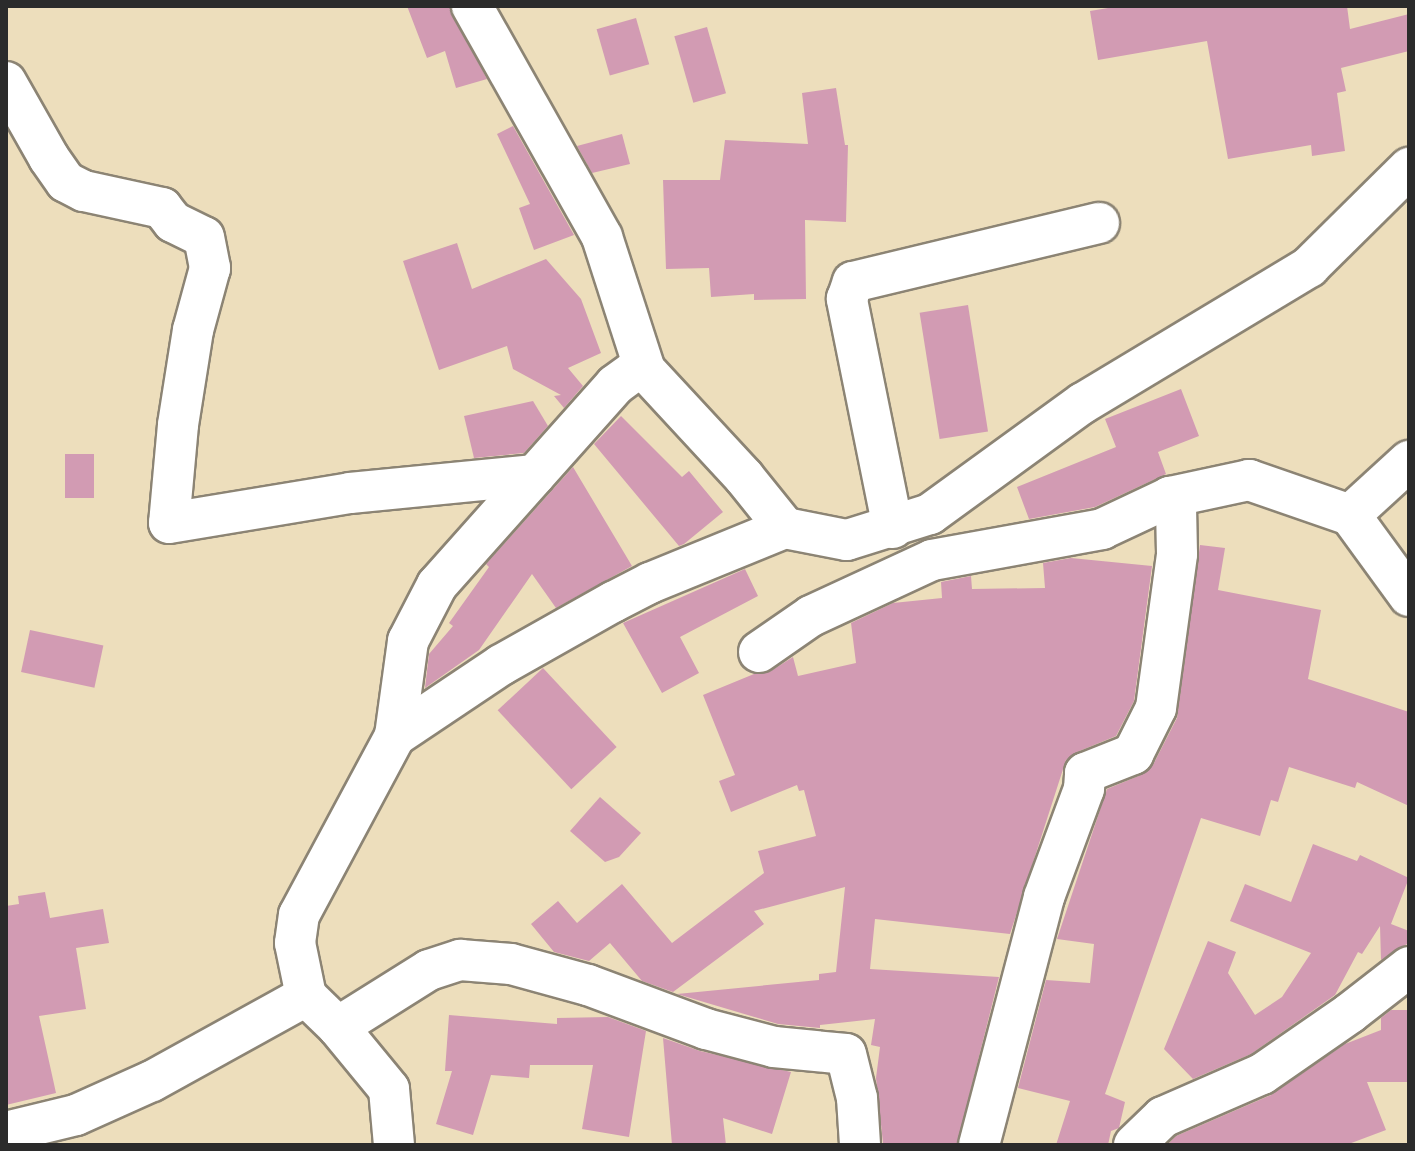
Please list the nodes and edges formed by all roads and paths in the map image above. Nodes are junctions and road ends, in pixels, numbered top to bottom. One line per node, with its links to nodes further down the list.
1 (472, 6): 5 (street)
2 (6, 82): 7 (street)
3 (1409, 168): 11 (street)
4 (1099, 223): 11 (street)
5 (645, 370): 7 (street); 10 (street)
6 (1409, 461): 9 (street)
7 (535, 475): 14 (street)
8 (1170, 497): 9 (street); 13 (street); 21 (street)
9 (1350, 515): 12 (street)
10 (785, 528): 11 (street); 14 (street)
11 (893, 528)
12 (1409, 596)
13 (759, 652)
14 (395, 736): 16 (street)
15 (1409, 967): 22 (street)
16 (306, 996): 17 (street); 18 (street)
17 (338, 1027): 19 (street); 20 (street)
18 (6, 1132)
19 (394, 1145)
20 (860, 1145)
21 (979, 1145)
22 (1134, 1145)

